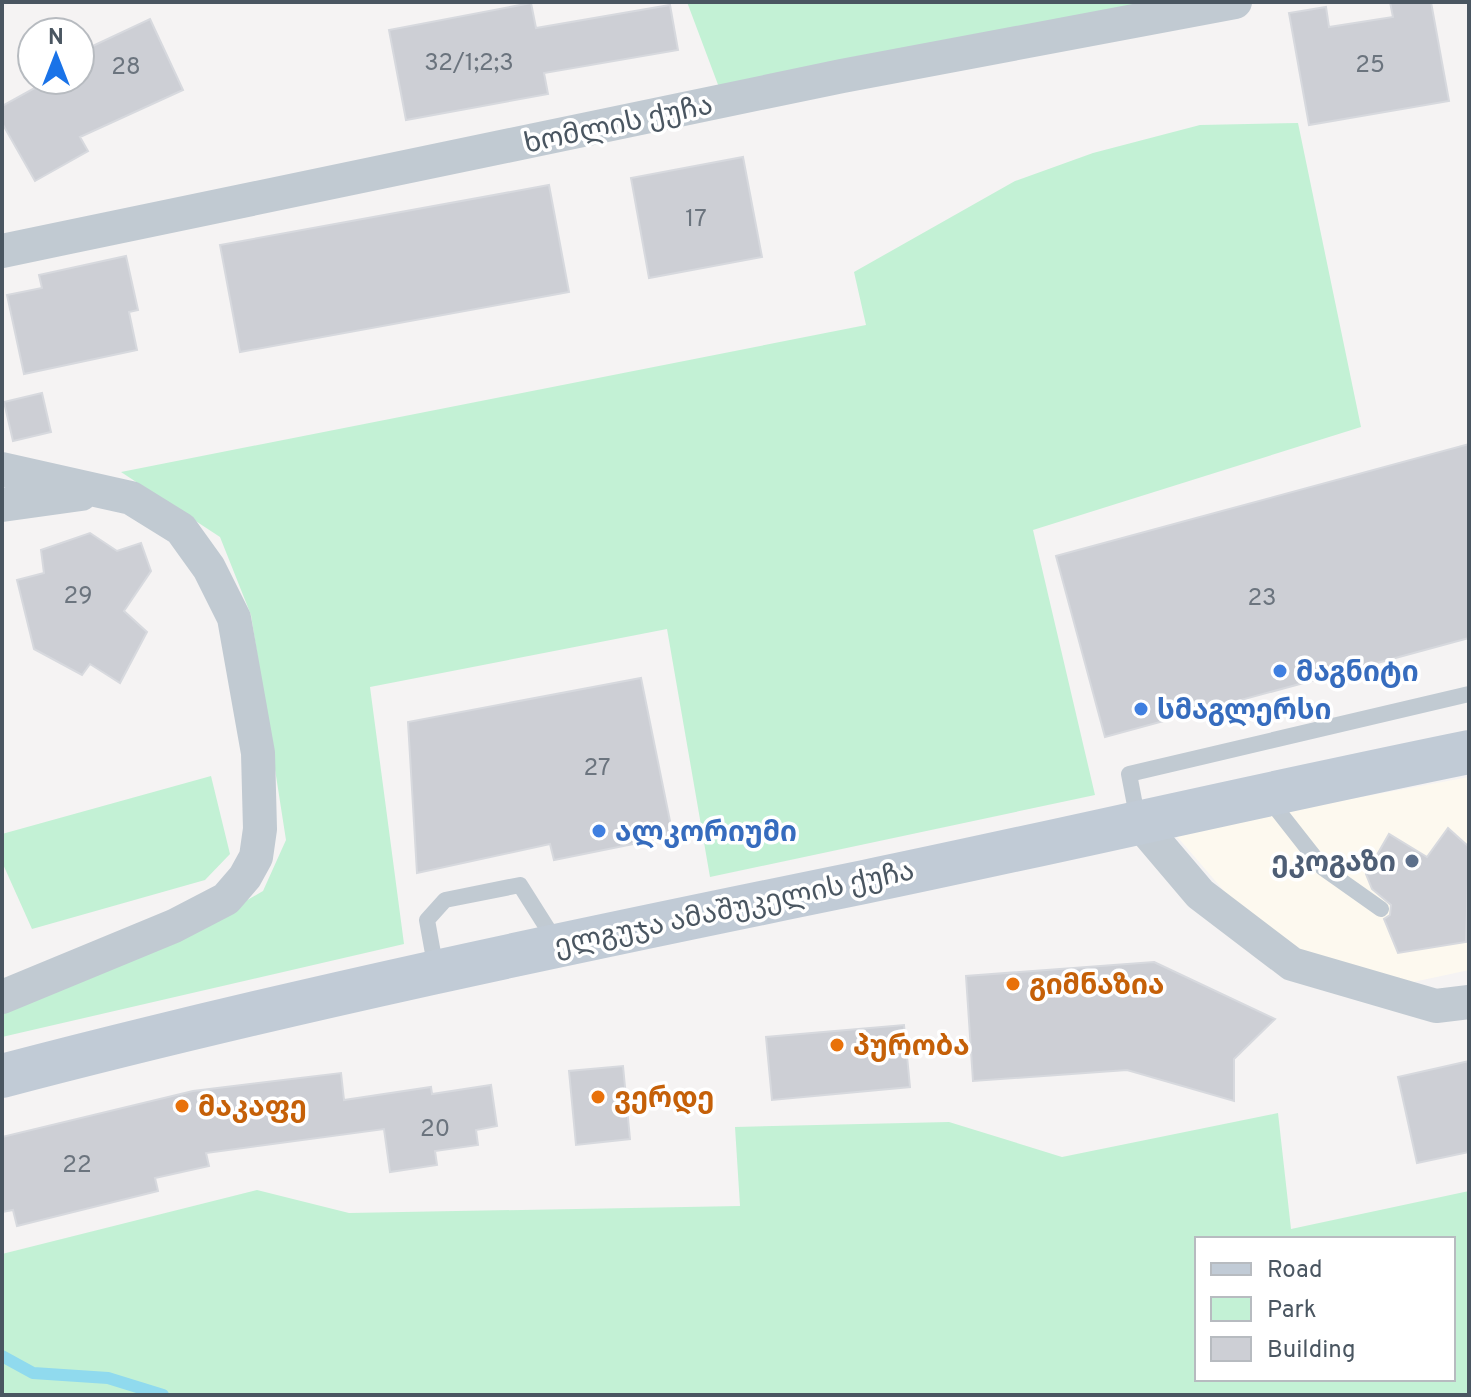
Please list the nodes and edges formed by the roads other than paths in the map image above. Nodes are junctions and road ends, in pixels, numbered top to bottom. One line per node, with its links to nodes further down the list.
1 (1235, 2): 2 (street, ხომლის ქუჩა)
2 (2, 251)
3 (2, 469): 4 (street)
4 (105, 490): 5 (street); 13 (street)
5 (2, 505)
6 (1469, 694): 9 (lane)
7 (1469, 752): 8 (main road, ელგუჯა ამაშუკელის ქუჩა)
8 (1265, 794): 9 (main road, ელგუჯა ამაშუკელის ქუჩა); 10 (lane)
9 (1138, 821): 11 (main road, ელგუჯა ამაშუკელის ქუჩა); 14 (street)
10 (1381, 909)
11 (557, 943): 12 (main road, ელგუჯა ამაშუკელის ქუჩა); 12 (lane)
12 (436, 971): 15 (main road, ელგუჯა ამაშუკელის ქუჩა)
13 (2, 997)
14 (1469, 1002)
15 (2, 1076)

